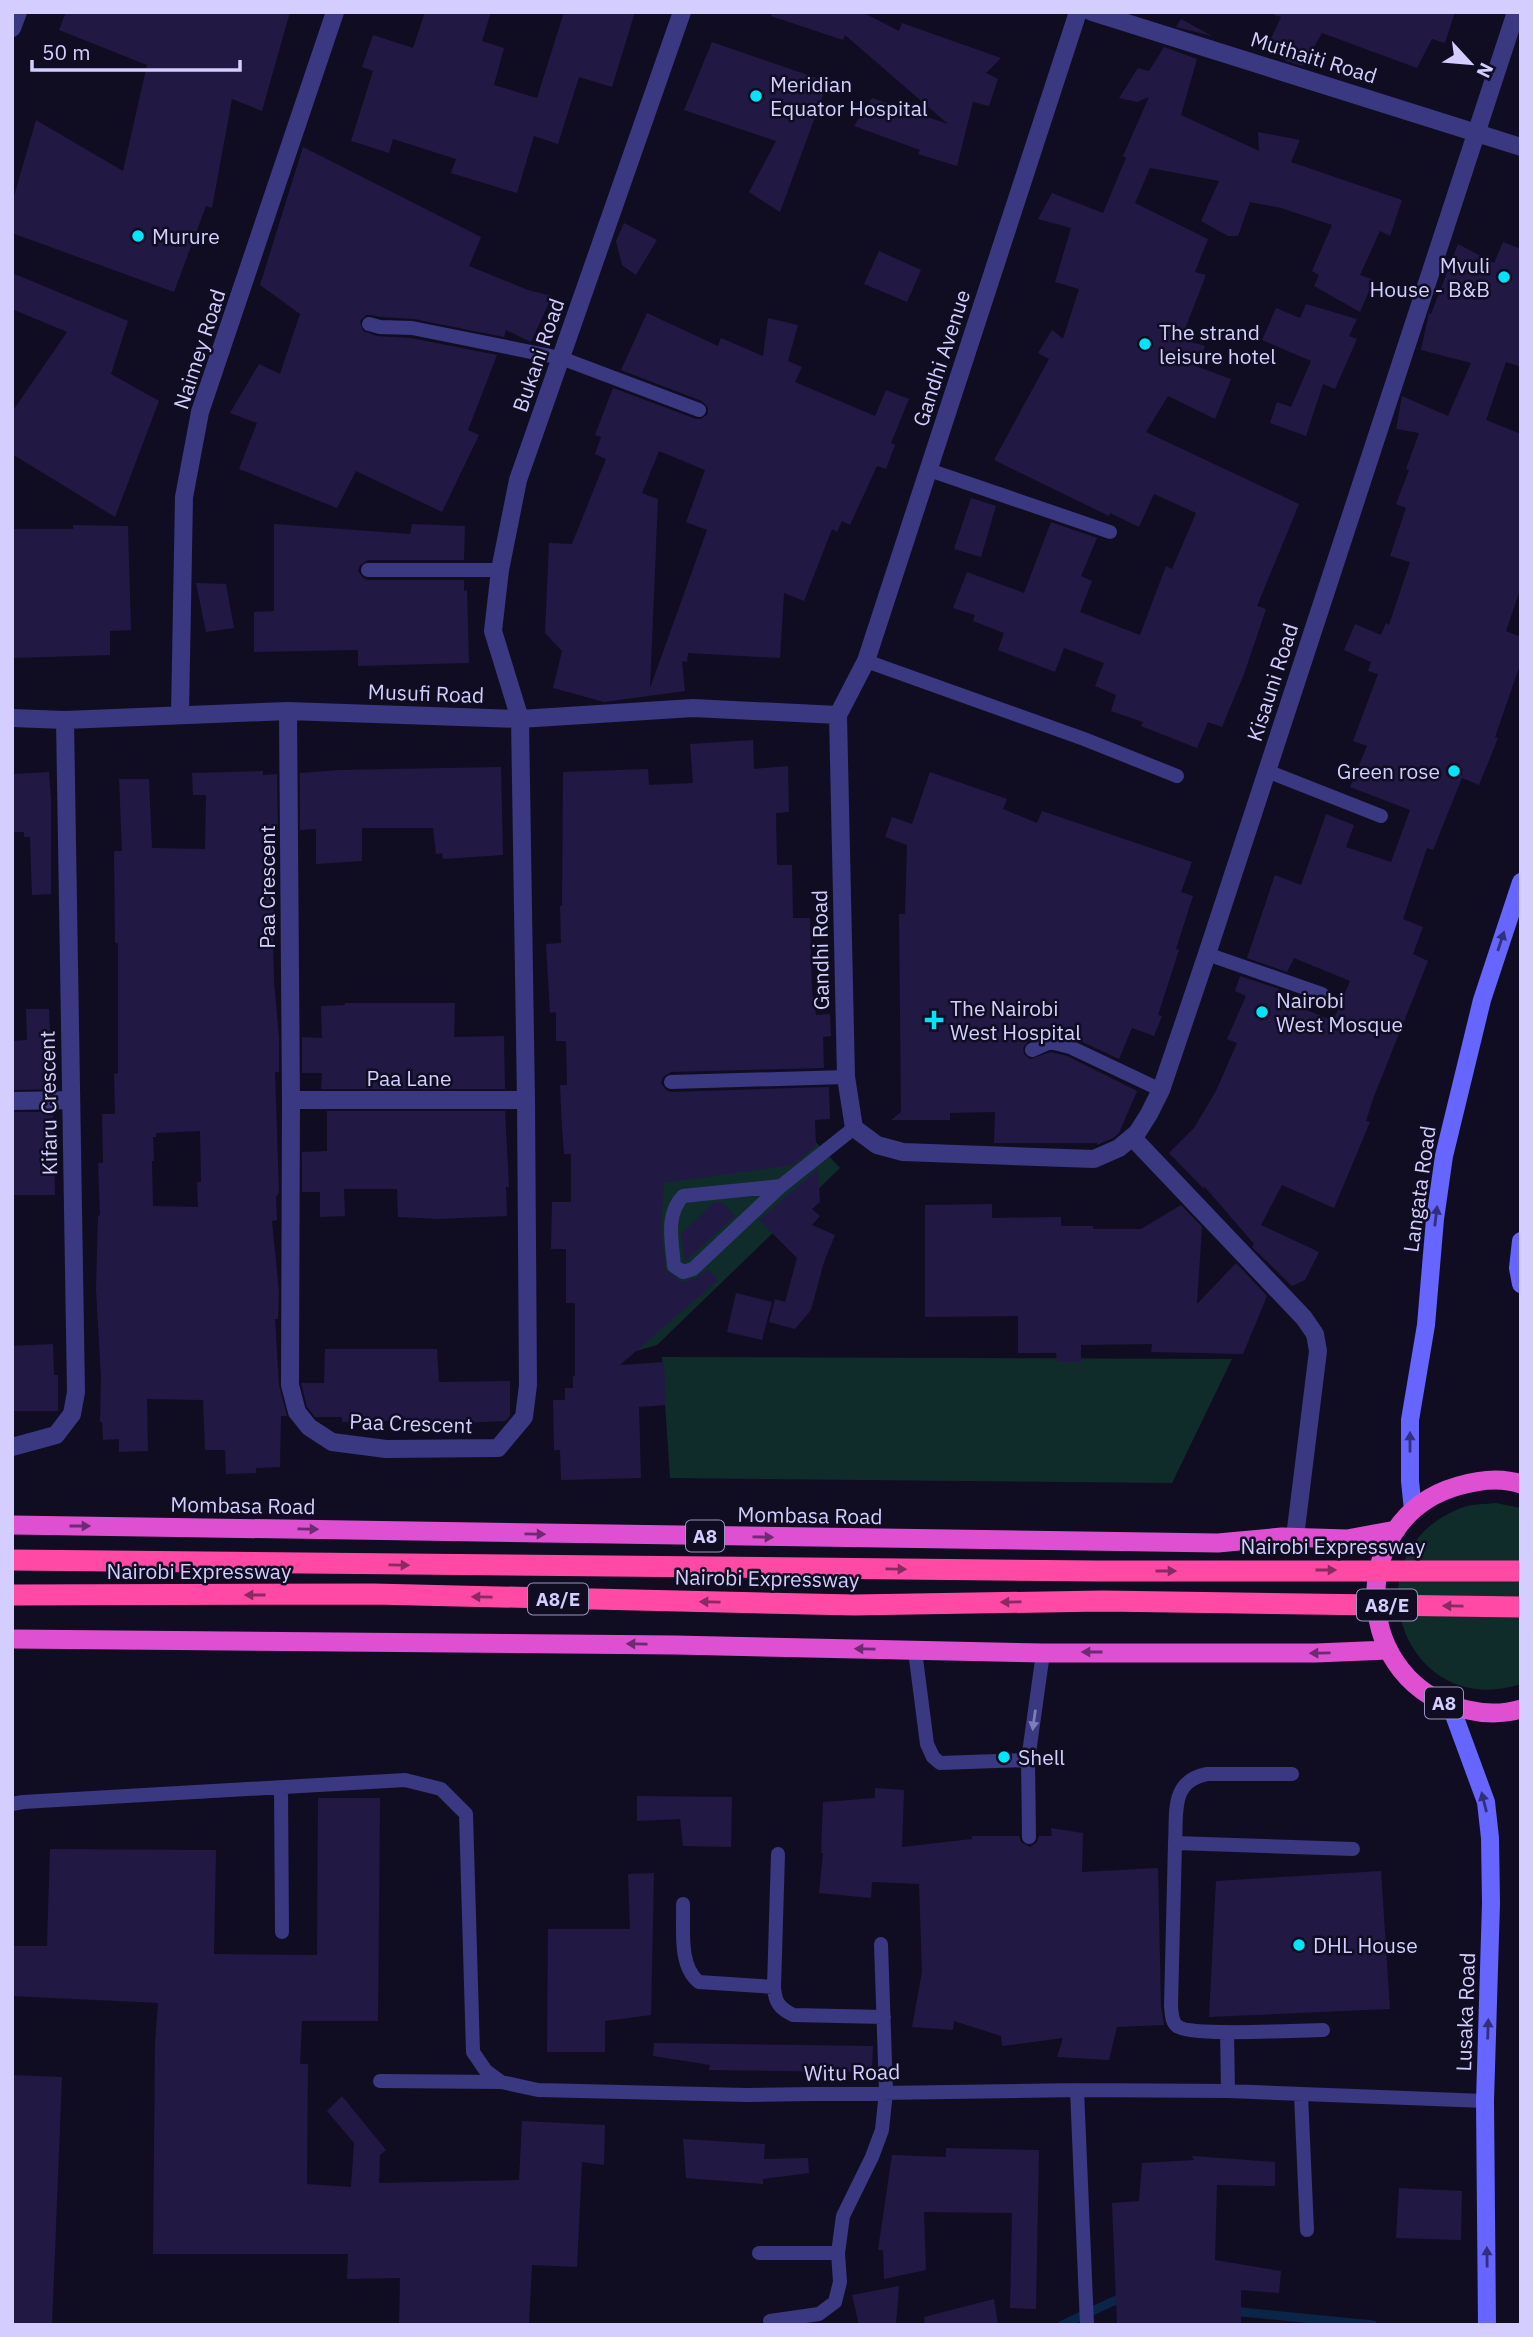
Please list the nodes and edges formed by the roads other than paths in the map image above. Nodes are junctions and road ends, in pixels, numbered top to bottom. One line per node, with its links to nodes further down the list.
1 (18, 12): 7 (street)
2 (335, 12): 19 (street, Naimey Road)
3 (682, 12): 11 (street, Bukani Road)
4 (1078, 12): 13 (street, Gandhi Avenue)
5 (1092, 12): 8 (street, Muthaiti Road)
6 (1516, 12): 8 (street, Kisauni Road)
7 (12, 29)
8 (1477, 132): 9 (street, Muthaiti Road); 24 (street, Kisauni Road)
9 (1521, 148)
10 (369, 324): 11 (lane)
11 (561, 358): 12 (lane); 16 (street, Bukani Road)
12 (699, 410)
13 (929, 470): 14 (lane); 17 (street, Gandhi Avenue)
14 (1110, 532)
15 (368, 570): 16 (lane)
16 (499, 570): 22 (street, Bukani Road)
17 (866, 661): 20 (street, Gandhi Avenue); 25 (lane)
18 (288, 711): 19 (street, Musufi Road); 22 (street, Musufi Road); 35 (street, Paa Crescent)
19 (180, 714): 23 (street, Musufi Road)
20 (838, 715): 22 (street, Musufi Road); 31 (street, Gandhi Road)
21 (12, 718): 23 (street, Musufi Road)
22 (520, 719): 36 (street, Paa Crescent)
23 (65, 720): 34 (street, Kifaru Crescent)
24 (1267, 771): 26 (lane); 28 (street, Kisauni Road)
25 (1177, 776)
26 (1381, 816)
27 (1521, 882): 45 (main road, Langata Road, one-way to 27)
28 (1207, 954): 29 (lane); 33 (street, Kisauni Road)
29 (1322, 994)
30 (1032, 1050): 33 (lane)
31 (846, 1077): 32 (lane); 38 (street, Gandhi Road)
32 (671, 1082)
33 (1161, 1090): 39 (street, Kisauni Road)
34 (70, 1100): 37 (street); 43 (street, Kifaru Crescent)
35 (291, 1100): 36 (street, Paa Lane); 36 (street, Paa Crescent)
36 (527, 1100)
37 (12, 1101)
38 (854, 1128): 39 (street, Kisauni Road); 40 (lane)
39 (1132, 1137): 48 (street)
40 (781, 1186): 40 (lane)
41 (1521, 1241): 42 (main road)
42 (1521, 1283)
43 (12, 1447)
44 (1521, 1484): 45 (highway, A8)
45 (1413, 1510): 47 (highway, A8)
46 (12, 1525): 48 (highway, Mombasa Road / A8, one-way to 48)
47 (1396, 1530): 48 (highway, Mombasa Road / A8); 54 (highway, A8)
48 (1295, 1537)
49 (12, 1560): 50 (highway, Nairobi Expressway / A8/E, one-way to 50)
50 (1521, 1571)
51 (12, 1595): 52 (highway, Nairobi Expressway / A8/E, one-way to 51)
52 (1521, 1606)
53 (12, 1639): 55 (highway, one-way to 53)
54 (1388, 1650): 56 (highway, one-way to 56); 57 (highway, A8)
55 (915, 1651): 56 (highway); 59 (lane)
56 (1043, 1653): 59 (lane, one-way to 59)
57 (1451, 1707): 58 (highway, A8); 80 (main road, Lusaka Road, one-way to 57)
58 (1521, 1709)
59 (1028, 1760): 63 (lane)
60 (1292, 1774): 64 (lane)
61 (281, 1788): 62 (lane); 68 (lane); 75 (lane)
62 (12, 1804)
63 (1030, 1837)
64 (1175, 1843): 65 (lane); 73 (lane)
65 (1353, 1849)
66 (778, 1854): 70 (lane)
67 (683, 1903): 70 (lane)
68 (282, 1932)
69 (881, 1944): 71 (lane)
70 (774, 1987): 71 (lane)
71 (884, 2017): 78 (lane)
72 (1323, 2030): 73 (lane)
73 (1227, 2032): 77 (lane)
74 (380, 2081): 75 (lane, Witu Road)
75 (501, 2082): 78 (lane, Witu Road)
76 (1077, 2090): 77 (lane, Witu Road); 78 (lane, Witu Road); 85 (lane)
77 (1228, 2091): 79 (lane, Witu Road)
78 (886, 2092): 83 (lane)
79 (1301, 2095): 80 (lane, Witu Road); 81 (lane)
80 (1485, 2101): 86 (main road, Lusaka Road, one-way to 80)
81 (1307, 2230)
82 (759, 2253): 83 (lane)
83 (838, 2253): 84 (lane)
84 (770, 2321)
85 (1087, 2325)
86 (1487, 2325)

